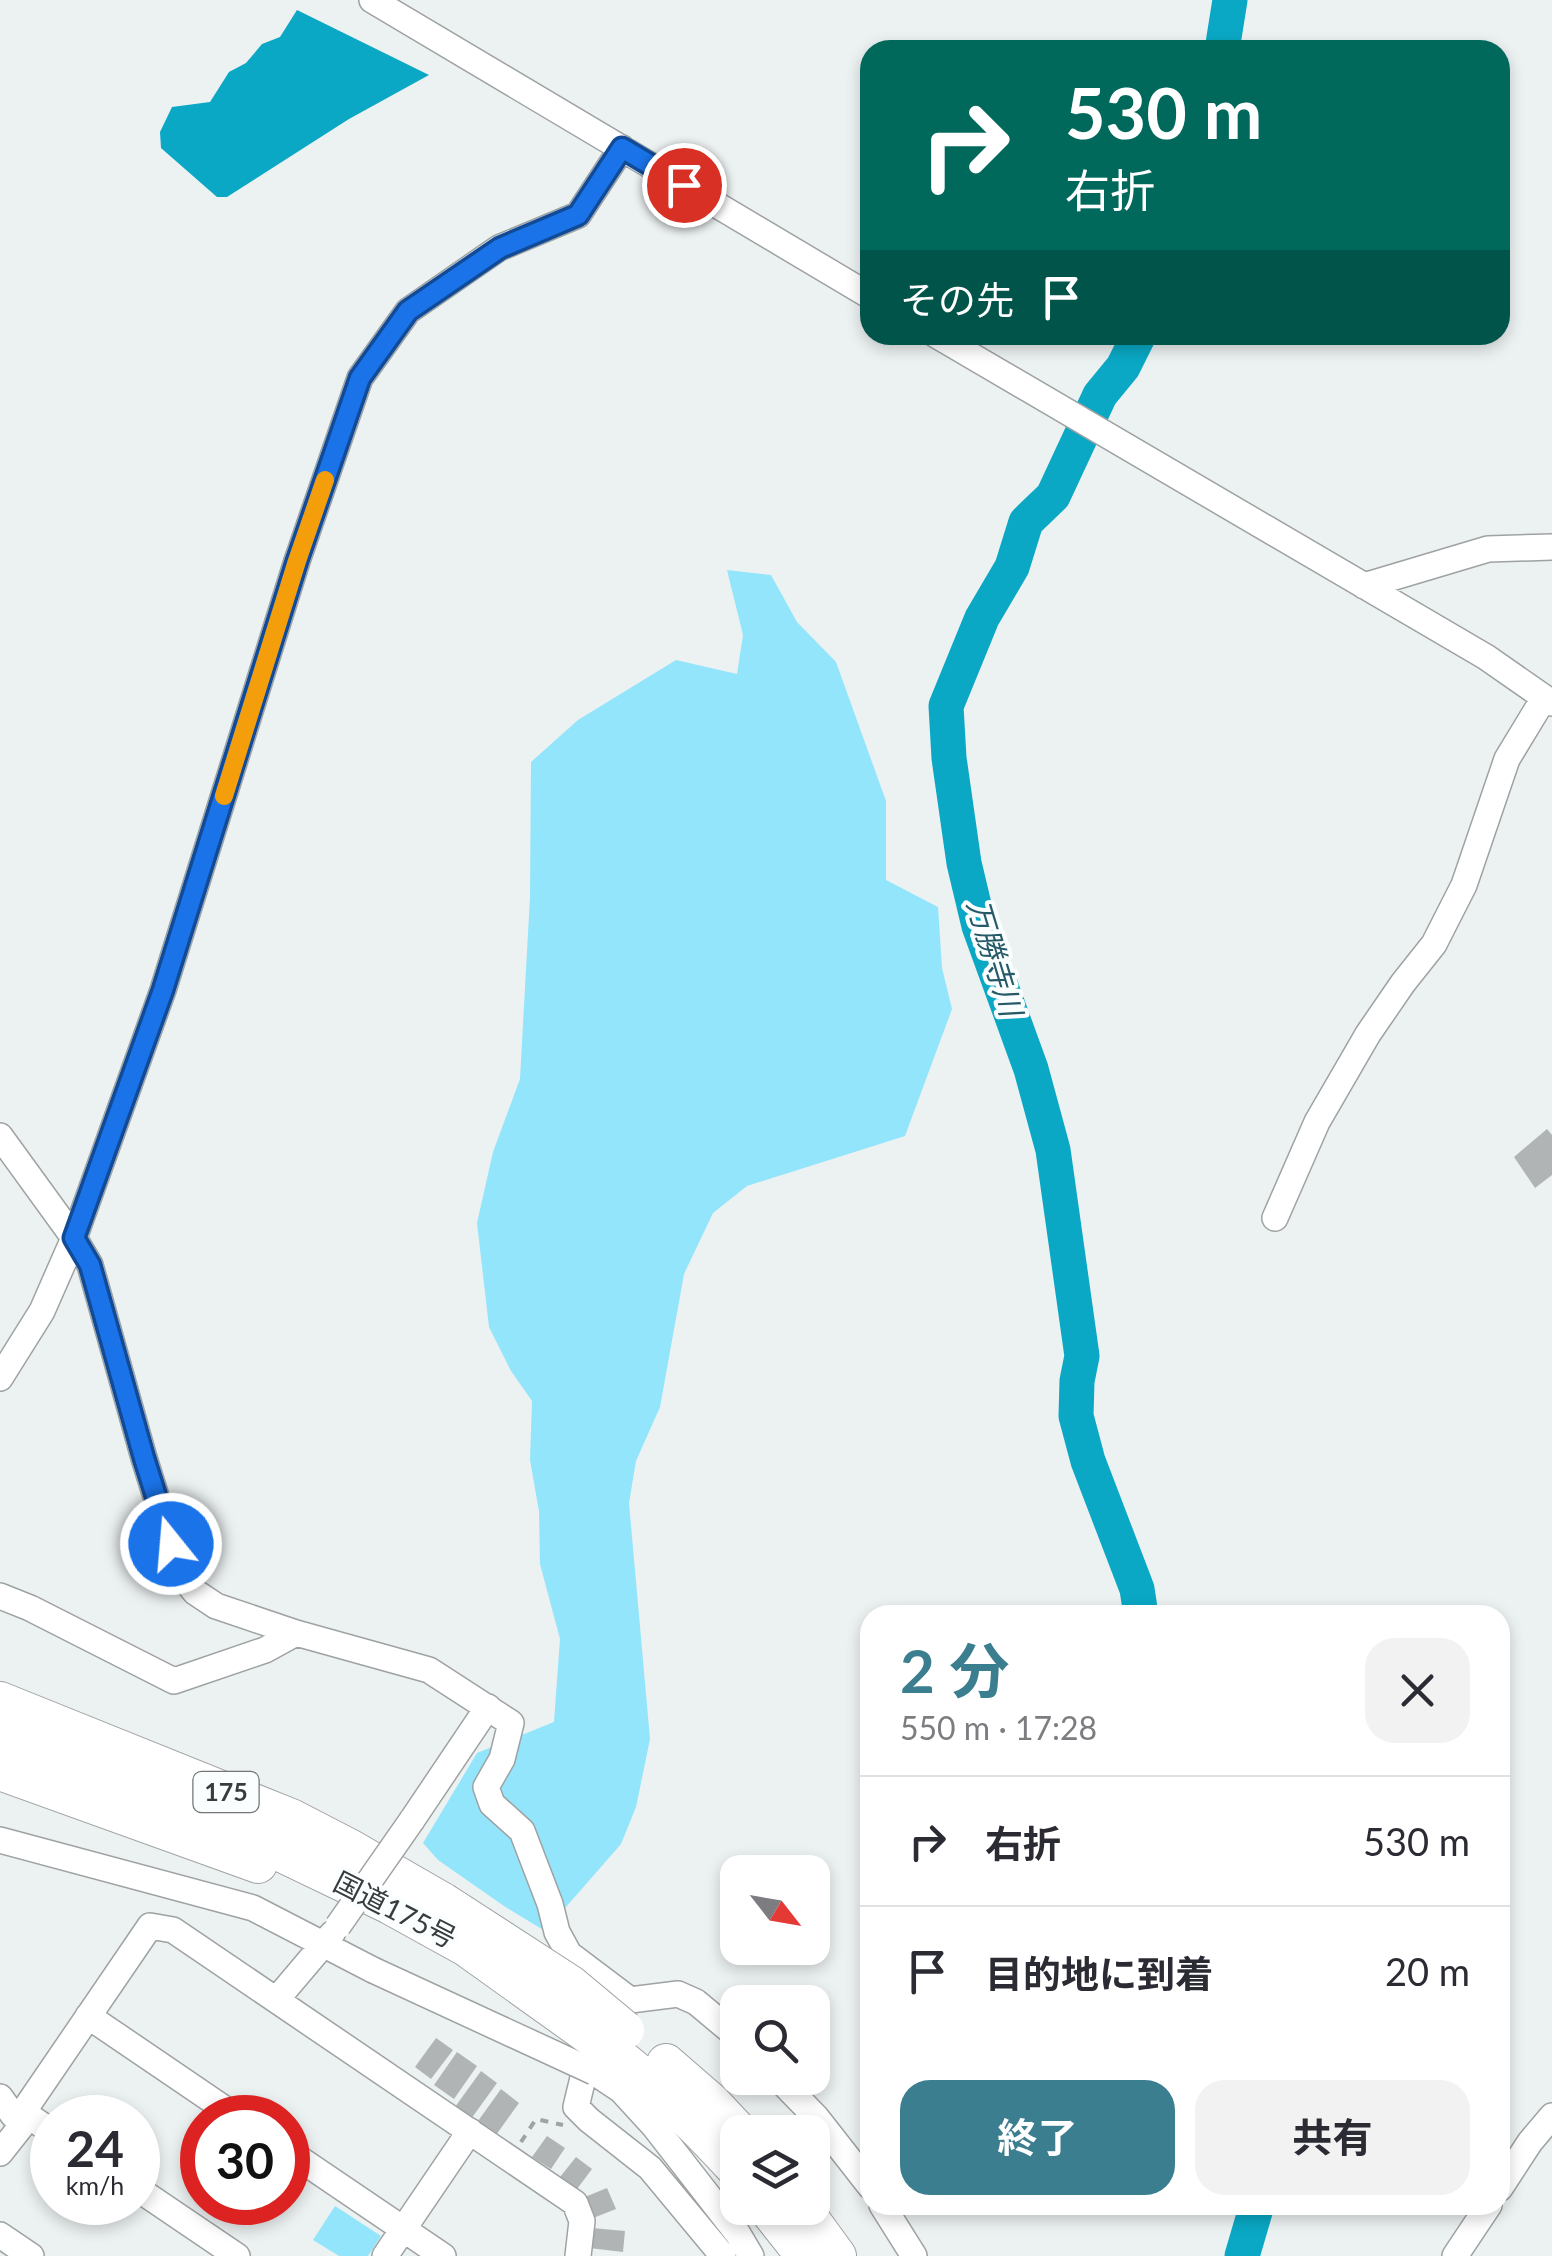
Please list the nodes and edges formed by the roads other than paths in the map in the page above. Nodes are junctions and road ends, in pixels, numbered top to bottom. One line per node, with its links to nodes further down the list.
1 (372, 0): 2 (street)
2 (622, 148): 3 (street); 10 (street)
3 (860, 290)
4 (953, 345): 6 (street)
5 (1552, 547): 6 (street)
6 (1364, 586): 7 (street)
7 (1548, 700): 9 (street)
8 (0, 1136): 10 (street)
9 (1275, 1218)
10 (74, 1238): 11 (street); 13 (street)
11 (0, 1378)
12 (0, 1596): 13 (street)
13 (296, 1633): 16 (street)
14 (0, 1680): 20 (highway)
15 (0, 1701): 20 (highway, 国道175号 / 175)
16 (488, 1707): 23 (street, bridge); 27 (street)
17 (0, 1733): 21 (highway, 国道175号 / 175)
18 (0, 1770): 21 (highway)
19 (0, 1840): 23 (street)
20 (351, 1849): 22 (highway, 国道175号 / 175)
21 (390, 1905): 22 (highway, 国道175号 / 175)
22 (436, 1914): 27 (highway, 国道175号 / 175, bridge)
23 (331, 1936): 24 (street); 27 (street, bridge)
24 (276, 1999): 25 (street); 35 (street)
25 (88, 2016): 28 (street); 33 (street)
26 (720, 2022): 27 (street)
27 (614, 2038): 31 (highway, 国道175号 / 175); 36 (highway, 国道175号 / 175); 53 (street); 54 (street)
28 (204, 2095)
29 (794, 2095): 39 (street)
30 (0, 2097): 33 (street)
31 (723, 2115)
32 (1552, 2116): 40 (street)
33 (23, 2118): 34 (street); 37 (street)
34 (30, 2121)
35 (470, 2131): 46 (street); 52 (street)
36 (720, 2151)
37 (0, 2153)
38 (310, 2166): 46 (street)
39 (860, 2173)
40 (1510, 2173)
41 (160, 2204): 49 (street)
42 (888, 2215): 57 (street)
43 (1482, 2215): 58 (street)
44 (780, 2225): 55 (highway)
45 (815, 2225): 56 (highway)
46 (403, 2229): 50 (street); 51 (street)
47 (0, 2235): 48 (street)
48 (32, 2256)
49 (237, 2256)
50 (385, 2256)
51 (443, 2256)
52 (578, 2256)
53 (723, 2256)
54 (751, 2256)
55 (805, 2256)
56 (838, 2256)
57 (914, 2256)
58 (1455, 2256)

